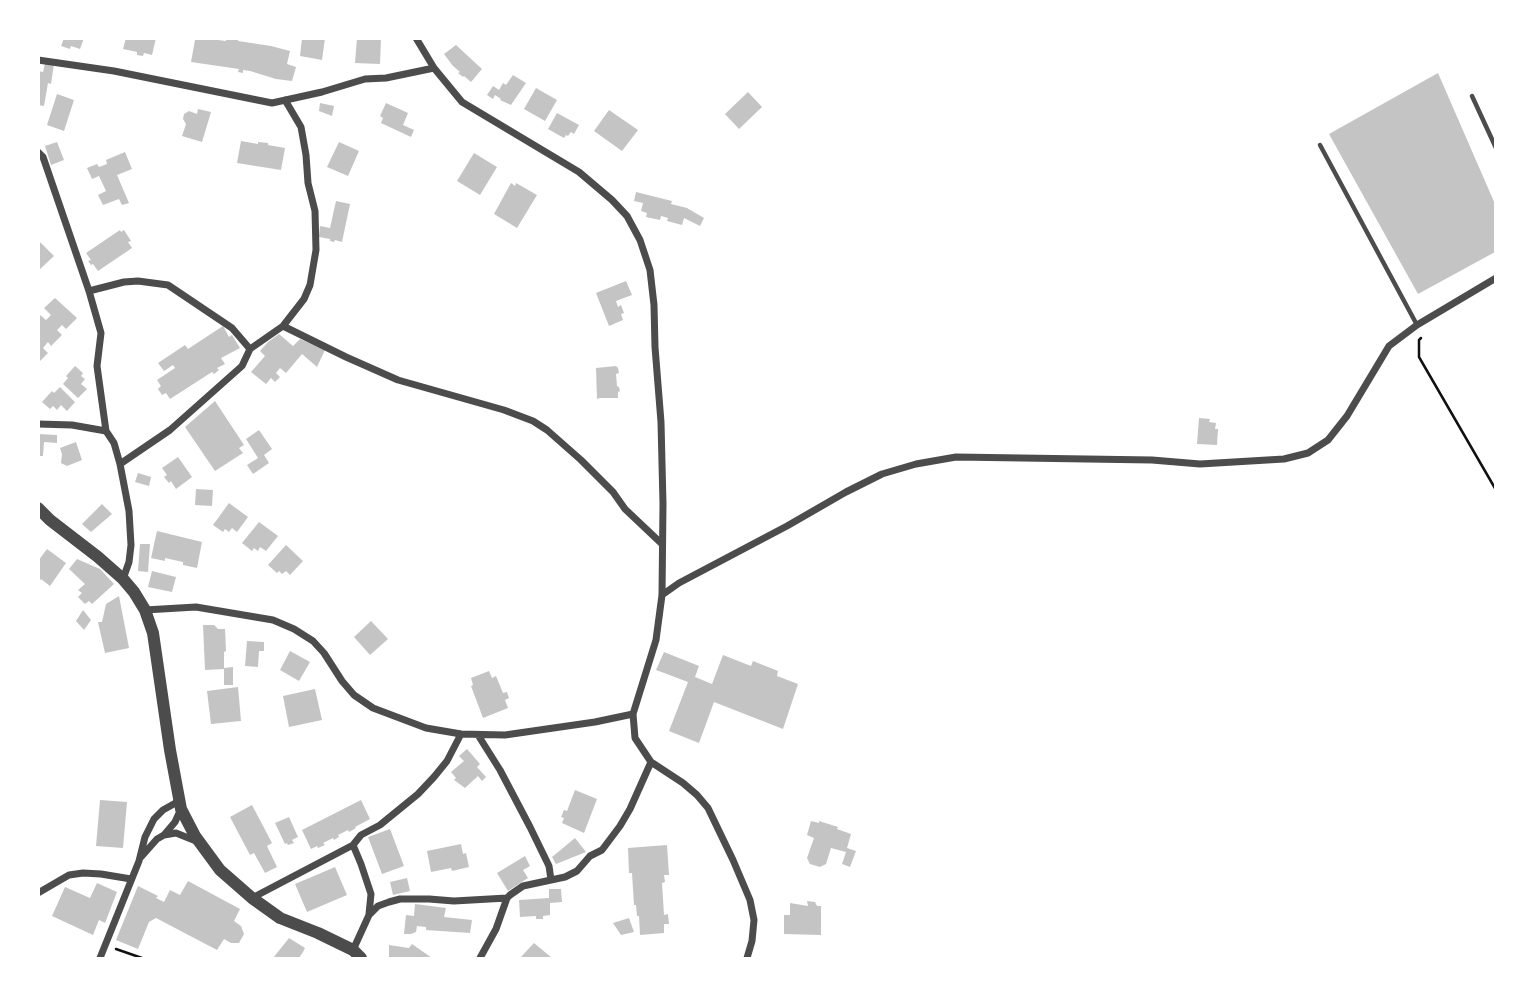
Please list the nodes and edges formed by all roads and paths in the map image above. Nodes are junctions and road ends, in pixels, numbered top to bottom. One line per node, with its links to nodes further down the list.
1 (416, 38): 3 (street)
2 (38, 60): 5 (street)
3 (434, 68): 5 (street); 20 (street)
4 (1472, 96): 7 (lane)
5 (285, 100): 12 (street)
6 (1320, 145): 11 (lane)
7 (1496, 148)
8 (38, 152): 10 (street)
9 (1496, 278): 11 (street)
10 (89, 291): 14 (street); 16 (street)
11 (1417, 325): 22 (street)
12 (283, 326): 14 (street); 20 (street)
13 (1426, 332): 18 (path)
14 (250, 349): 17 (street)
15 (38, 424): 16 (street)
16 (106, 431): 17 (street)
17 (120, 464): 21 (street)
18 (1496, 490)
19 (38, 508): 21 (street)
20 (662, 544): 22 (street)
21 (123, 579): 23 (street)
22 (662, 595): 24 (street)
23 (145, 610): 25 (street); 28 (street)
24 (633, 714): 26 (street); 27 (street)
25 (461, 734): 26 (street); 31 (street)
26 (478, 735): 34 (street)
27 (651, 761): 34 (street); 44 (street)
28 (180, 805): 29 (street); 30 (street); 32 (street)
29 (163, 835): 30 (street); 32 (street)
30 (200, 843): 36 (street)
31 (353, 845): 36 (street); 38 (street)
32 (139, 861): 33 (street)
33 (131, 879): 35 (street); 39 (street)
34 (551, 880): 37 (street)
35 (38, 893)
36 (252, 898): 40 (street)
37 (507, 898): 38 (street); 43 (street)
38 (369, 915): 40 (street)
39 (103, 948): 41 (street); 42 (path)
40 (357, 954)
41 (100, 958)
42 (142, 958)
43 (480, 958)
44 (747, 958)

